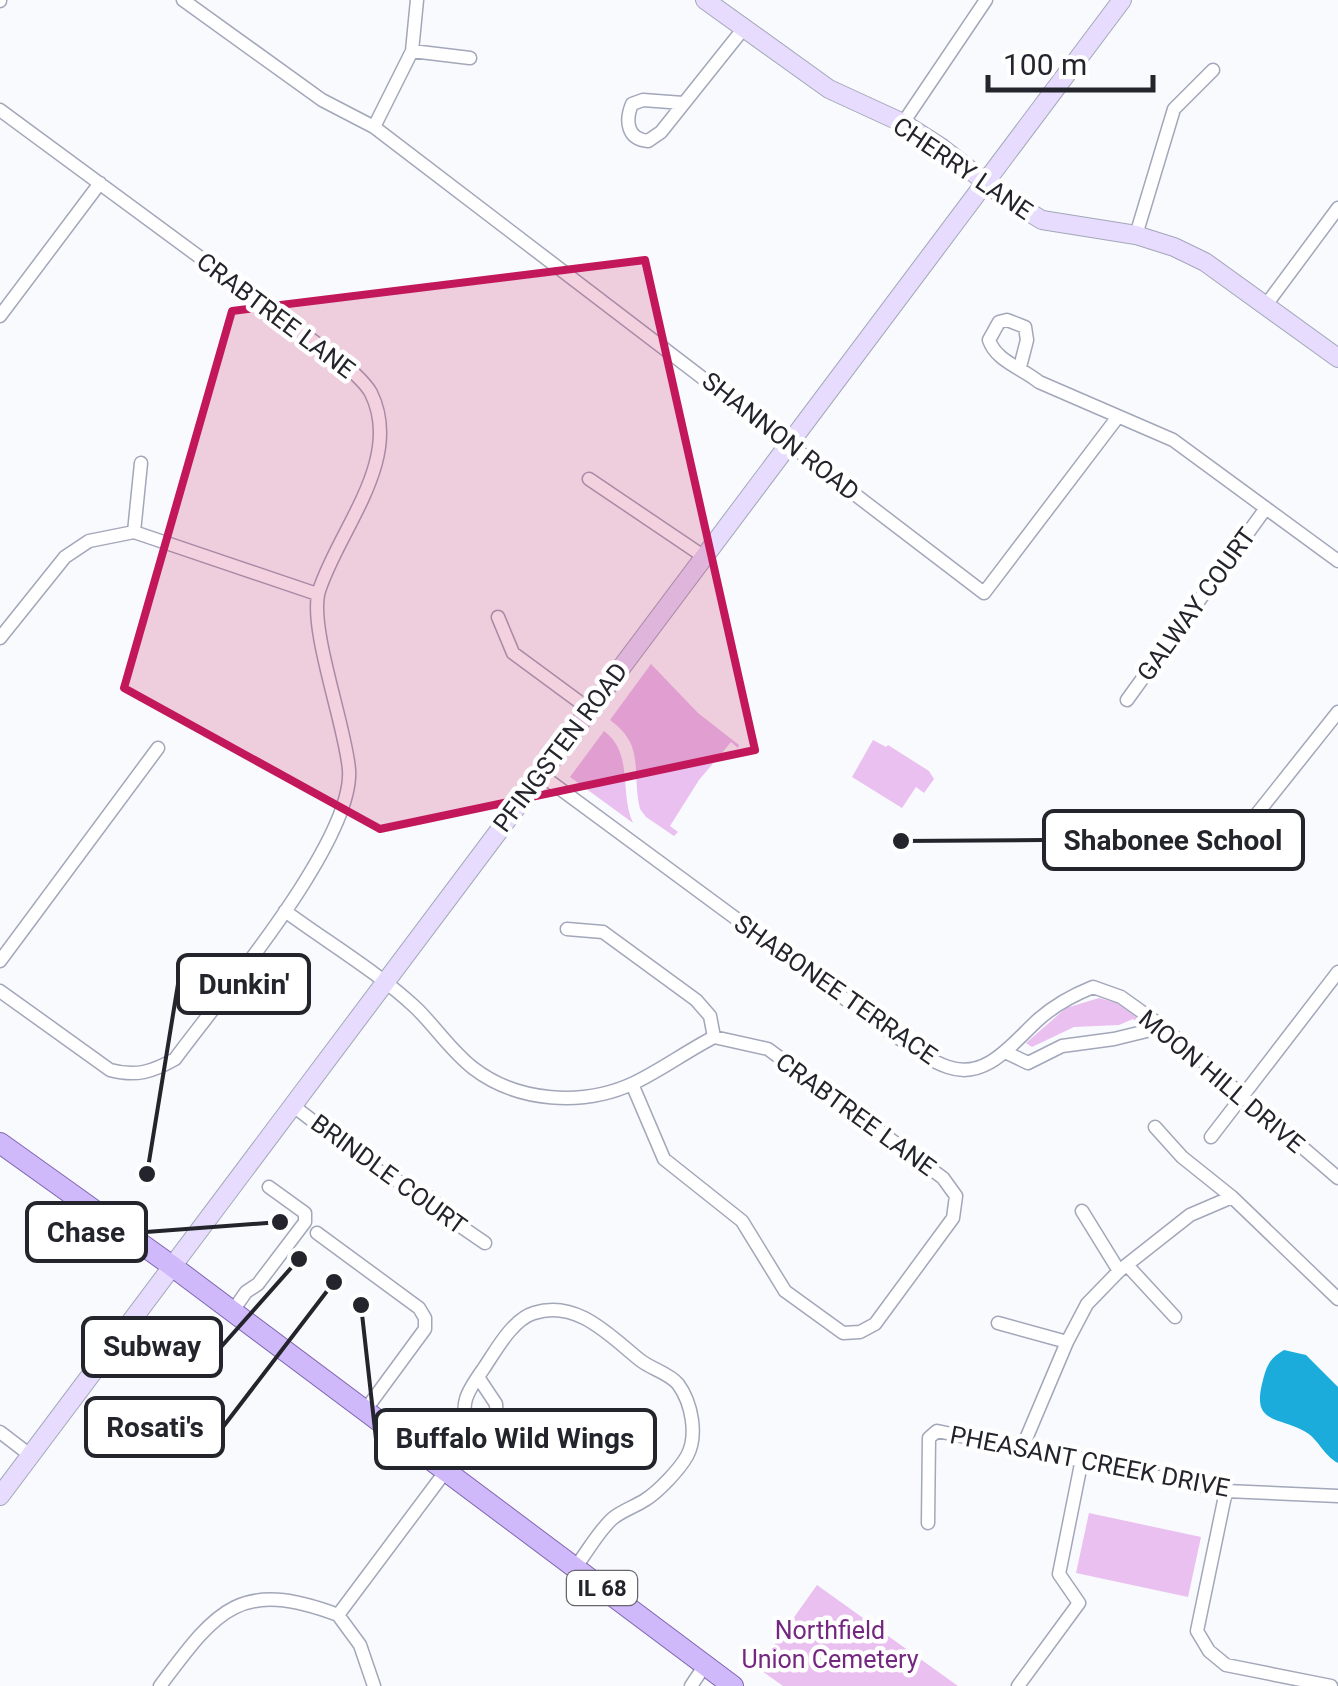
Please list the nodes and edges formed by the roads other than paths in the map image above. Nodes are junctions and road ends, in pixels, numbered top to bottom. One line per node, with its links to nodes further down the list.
1 (183, 0): 13 (street, SHANNON ROAD)
2 (417, 0): 7 (street)
3 (705, 0): 6 (main road, CHERRY LANE)
4 (986, 0): 12 (street)
5 (1122, 0): 14 (main road, PFINGSTEN ROAD)
6 (744, 28): 10 (street); 12 (main road, CHERRY LANE)
7 (412, 51): 8 (street); 13 (street)
8 (470, 58)
9 (1213, 70): 17 (street)
10 (683, 104)
11 (0, 110): 15 (street, CRABTREE LANE)
12 (902, 123): 14 (main road, CHERRY LANE)
13 (374, 127): 23 (street, SHANNON ROAD)
14 (986, 183): 17 (main road, CHERRY LANE); 23 (main road, PFINGSTEN ROAD)
15 (100, 184): 19 (street); 30 (street, CRABTREE LANE)
16 (1338, 208): 18 (street)
17 (1136, 235): 18 (main road, CHERRY LANE)
18 (1266, 305): 20 (main road, CHERRY LANE)
19 (0, 316)
20 (1338, 358)
21 (1020, 367): 22 (street)
22 (1117, 418): 23 (street, SHANNON ROAD); 26 (street)
23 (789, 441): 28 (main road, PFINGSTEN ROAD)
24 (141, 463): 27 (street)
25 (588, 479): 28 (street)
26 (1266, 508): 29 (street); 33 (street, GALWAY COURT)
27 (134, 532): 30 (street); 32 (street)
28 (702, 556): 34 (main road, PFINGSTEN ROAD)
29 (1338, 562)
30 (318, 594): 39 (street, CRABTREE LANE)
31 (498, 618): 34 (street)
32 (0, 638)
33 (1127, 700)
34 (589, 709): 37 (main road, PFINGSTEN ROAD)
35 (1338, 712): 38 (street)
36 (158, 748): 41 (street)
37 (540, 774): 43 (main road, PFINGSTEN ROAD); 47 (street, SHABONEE TERRACE)
38 (1222, 858)
39 (285, 910): 43 (street); 44 (street, CRABTREE LANE)
40 (567, 928): 46 (street)
41 (0, 961)
42 (1338, 972): 49 (street)
43 (384, 983): 48 (street); 50 (main road, PFINGSTEN ROAD)
44 (0, 992)
45 (1162, 1027): 47 (street, SHABONEE TERRACE); 47 (street, MOON HILL DRIVE); 49 (street, MOON HILL DRIVE)
46 (714, 1037): 48 (street); 48 (street, CRABTREE LANE)
47 (1006, 1052)
48 (632, 1084)
49 (1244, 1097): 52 (street); 54 (street, MOON HILL DRIVE)
50 (292, 1105): 59 (street, BRINDLE COURT); 60 (main road, PFINGSTEN ROAD)
51 (1155, 1127): 56 (street)
52 (1212, 1138)
53 (0, 1143): 60 (main road, IL 68)
54 (1338, 1178)
55 (269, 1187): 63 (street)
56 (1232, 1198): 61 (street); 62 (street)
57 (1082, 1210): 61 (street)
58 (316, 1233): 68 (street)
59 (485, 1242)
60 (172, 1266): 63 (main road, IL 68); 71 (main road, PFINGSTEN ROAD)
61 (1123, 1268): 64 (street); 66 (street)
62 (1338, 1299)
63 (232, 1312): 68 (main road, IL 68)
64 (1175, 1317)
65 (998, 1323): 66 (street)
66 (1067, 1342): 70 (street)
67 (478, 1377): 78 (street)
68 (364, 1412): 73 (main road, IL 68)
69 (0, 1432): 71 (street)
70 (1023, 1446): 72 (street, PHEASANT CREEK DRIVE); 77 (street, PHEASANT CREEK DRIVE)
71 (30, 1455): 75 (main road, PFINGSTEN ROAD)
72 (1082, 1459): 74 (street, PHEASANT CREEK DRIVE); 84 (street)
73 (445, 1472): 78 (main road, IL 68); 79 (street)
74 (1226, 1490): 76 (street, PHEASANT CREEK DRIVE); 85 (street)
75 (0, 1496)
76 (1338, 1496)
77 (928, 1523)
78 (575, 1568): 80 (main road, IL 68)
79 (338, 1615): 81 (street); 82 (street)
80 (717, 1678): 83 (street)
81 (160, 1686)
82 (374, 1686)
83 (690, 1686)
84 (1018, 1686)
85 (1330, 1686)

